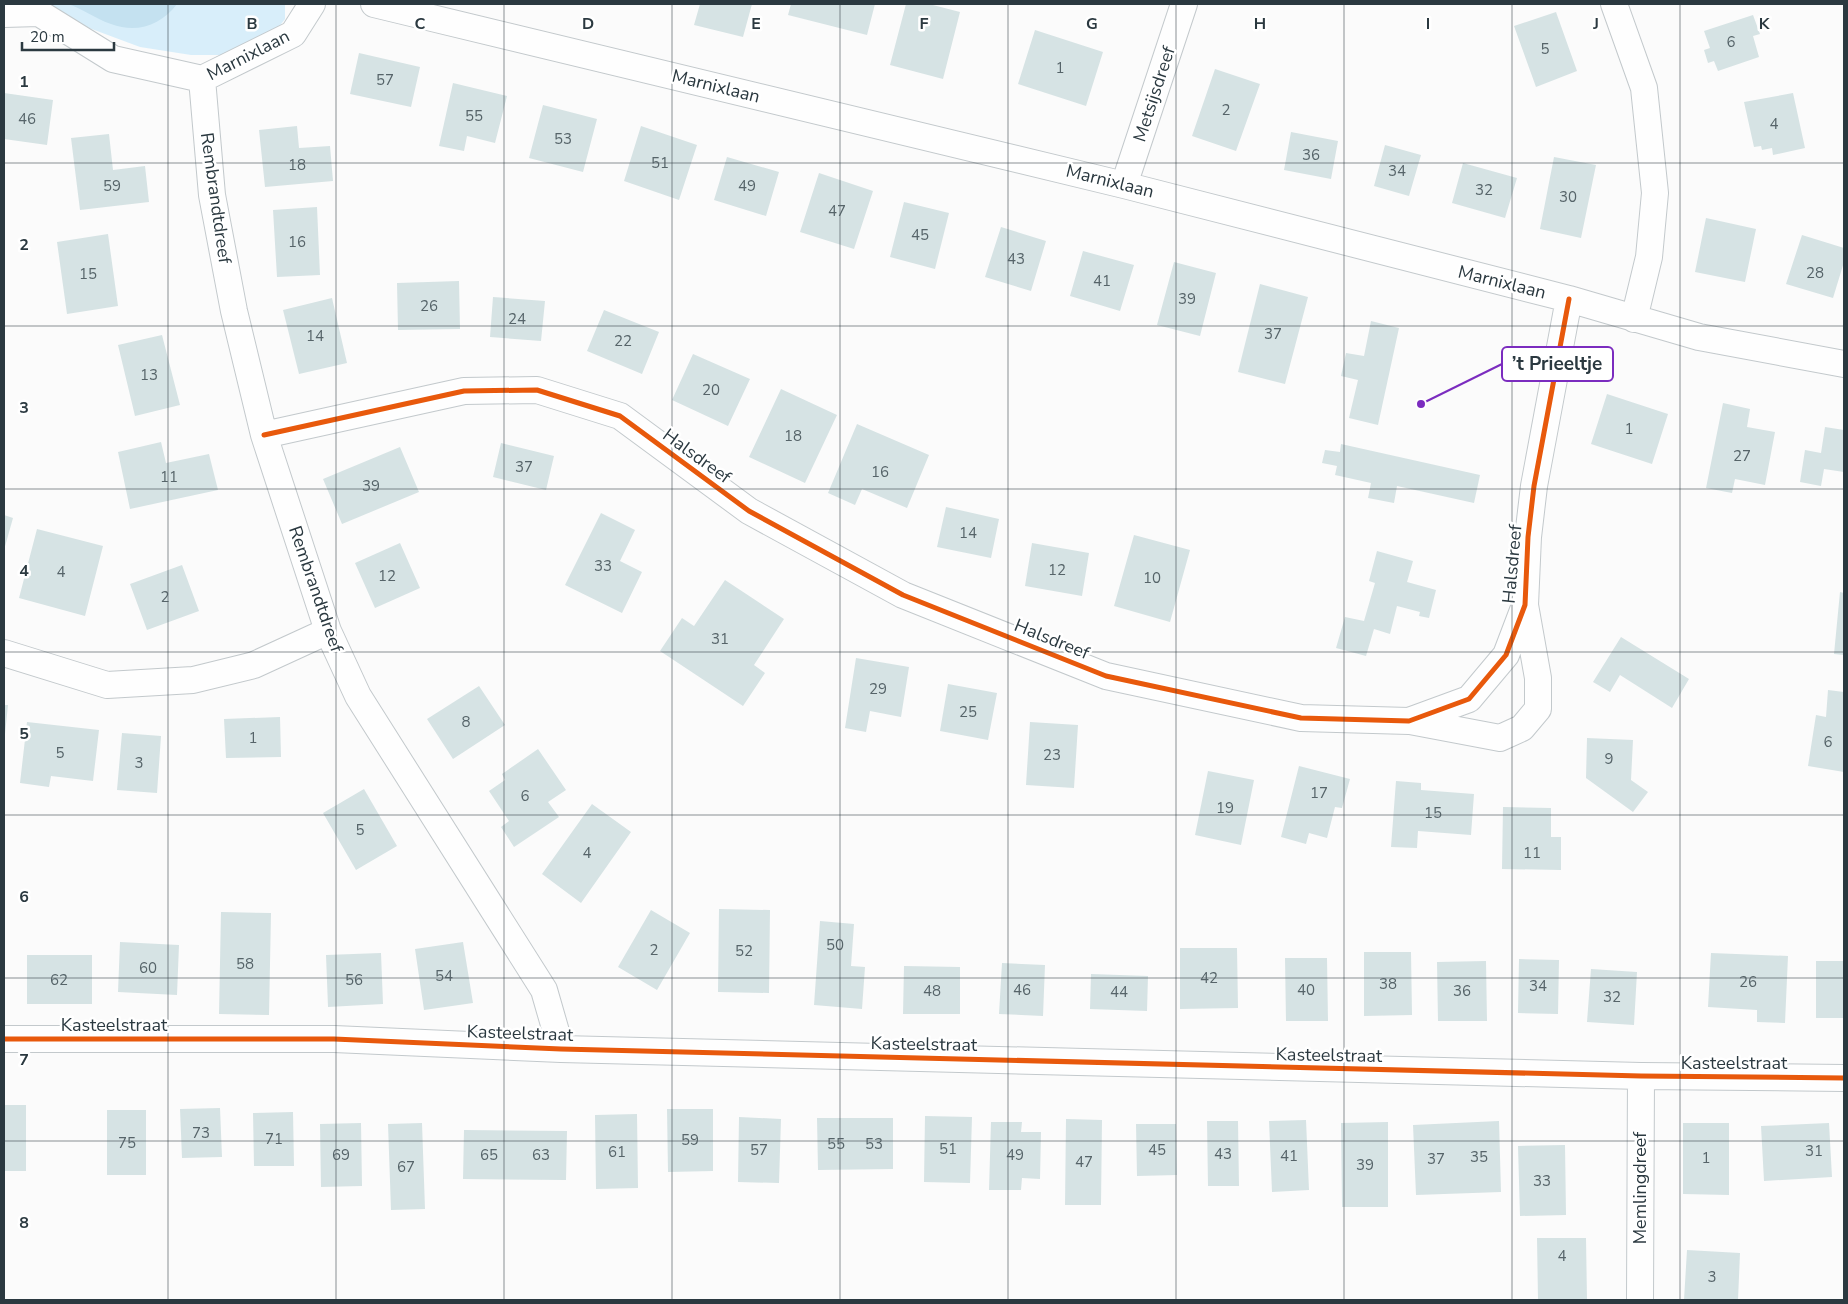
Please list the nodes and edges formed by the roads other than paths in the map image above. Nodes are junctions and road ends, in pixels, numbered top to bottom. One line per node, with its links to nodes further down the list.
1 (312, 4): 6 (street, Marnixlaan)
2 (374, 4): 7 (street, Marnixlaan)
3 (1184, 4): 7 (street, Metsijsdreef)
4 (1614, 4): 9 (street)
5 (4, 14): 6 (street, Marnixlaan)
6 (202, 79): 11 (street, Rembrandtdreef)
7 (1124, 185): 8 (street, Marnixlaan)
8 (1569, 299): 9 (street, Marnixlaan); 12 (street, Halsdreef)
9 (1634, 320): 10 (street, Marnixlaan)
10 (1844, 364)
11 (264, 435): 13 (street, Rembrandtdreef); 15 (street, Halsdreef)
12 (1525, 605): 15 (street, Halsdreef); 15 (street, Halsdreef)
13 (328, 631): 14 (street); 17 (street, Rembrandtdreef)
14 (4, 654)
15 (1409, 720)
16 (4, 1039): 17 (street, Kasteelstraat)
17 (561, 1049): 18 (street, Kasteelstraat)
18 (1641, 1076): 19 (street, Kasteelstraat); 20 (street, Memlingdreef)
19 (1844, 1078)
20 (1640, 1300)

